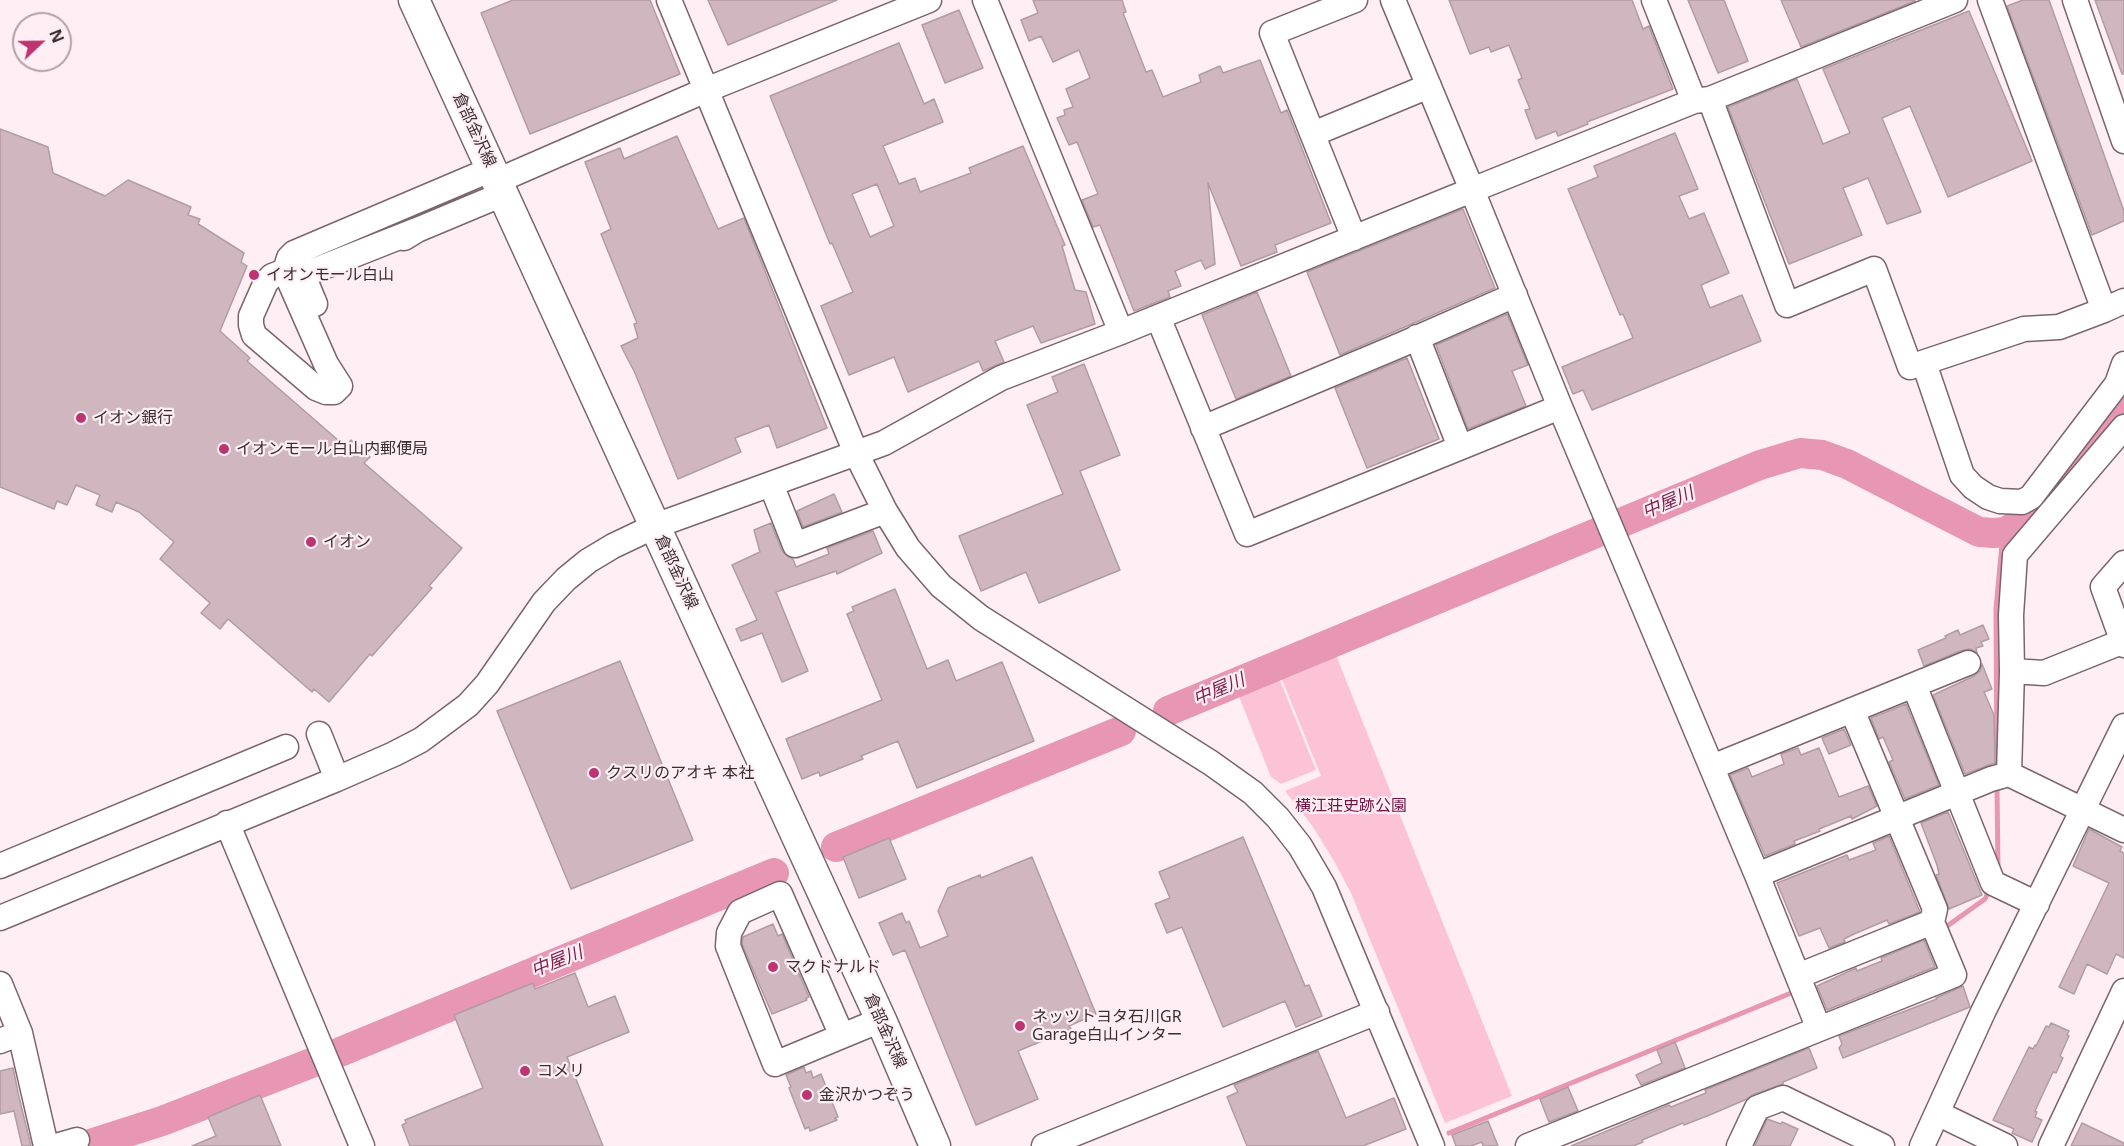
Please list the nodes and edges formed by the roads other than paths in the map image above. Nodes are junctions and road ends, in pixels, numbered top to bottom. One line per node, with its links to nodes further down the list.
1 (414, 0): 16 (main road, 倉部金沢線)
2 (669, 0): 12 (street)
3 (929, 0): 12 (street)
4 (985, 0): 23 (street)
5 (1355, 0): 14 (street)
6 (1393, 0): 11 (street)
7 (1654, 0): 13 (street)
8 (1955, 0): 13 (street)
9 (1990, 0): 21 (street)
10 (2075, 0): 15 (street)
11 (1429, 86): 14 (street); 17 (street)
12 (706, 90): 16 (street); 32 (street)
13 (1702, 100): 17 (street); 25 (street)
14 (1313, 134): 18 (street)
15 (2124, 141)
16 (498, 181): 19 (street); 27 (street); 35 (main road, 倉部金沢線)
17 (1472, 190): 18 (street); 20 (street)
18 (1354, 238): 22 (street)
19 (285, 271): 27 (street); 27 (street)
20 (1515, 295): 24 (street); 28 (street)
21 (2114, 306): 25 (street)
22 (1158, 317): 23 (street); 30 (street)
23 (1121, 332): 32 (street)
24 (1417, 336): 30 (street); 31 (street)
25 (1924, 363): 26 (street)
26 (2124, 364)
27 (340, 386)
28 (1560, 407): 31 (street); 45 (street)
29 (2124, 427): 39 (street)
30 (1203, 428): 31 (street)
31 (1460, 447)
32 (856, 453): 33 (street); 34 (street)
33 (771, 484): 34 (street); 35 (street)
34 (885, 511): 61 (street)
35 (655, 526): 47 (street); 62 (main road, 倉部金沢線)
36 (2124, 563): 37 (street)
37 (2124, 642): 39 (street)
38 (1968, 663): 40 (street)
39 (2012, 671): 46 (street)
40 (1914, 685): 41 (street); 48 (street)
41 (1852, 711): 45 (street); 50 (street)
42 (2124, 726): 49 (street)
43 (319, 734): 47 (street)
44 (286, 747): 53 (street)
45 (1712, 767): 54 (street)
46 (2009, 774): 48 (street); 49 (street)
47 (337, 779): 51 (street)
48 (1958, 793): 50 (street); 55 (street)
49 (2084, 810): 52 (street); 55 (street)
50 (1896, 818): 54 (street); 57 (street)
51 (227, 823): 56 (street); 69 (street)
52 (2124, 830)
53 (0, 867)
54 (1757, 875): 58 (street)
55 (2037, 904): 66 (street)
56 (0, 918)
57 (1932, 922): 58 (street); 63 (street)
58 (1798, 976): 63 (street)
59 (0, 984): 65 (street)
60 (2124, 991): 78 (street)
61 (1377, 1012): 71 (street); 72 (street)
62 (881, 1020): 64 (street); 70 (main road, 倉部金沢線)
63 (1820, 1029): 67 (street)
64 (842, 1036): 64 (street)
65 (10, 1037): 68 (street)
66 (1937, 1113): 76 (street); 77 (street)
67 (1558, 1140): 73 (street)
68 (46, 1146)
69 (362, 1146)
70 (935, 1146)
71 (1044, 1146)
72 (1432, 1146)
73 (1528, 1146)
74 (1739, 1146): 75 (street)
75 (1882, 1146)
76 (1922, 1146)
77 (2005, 1146)
78 (2051, 1146)

